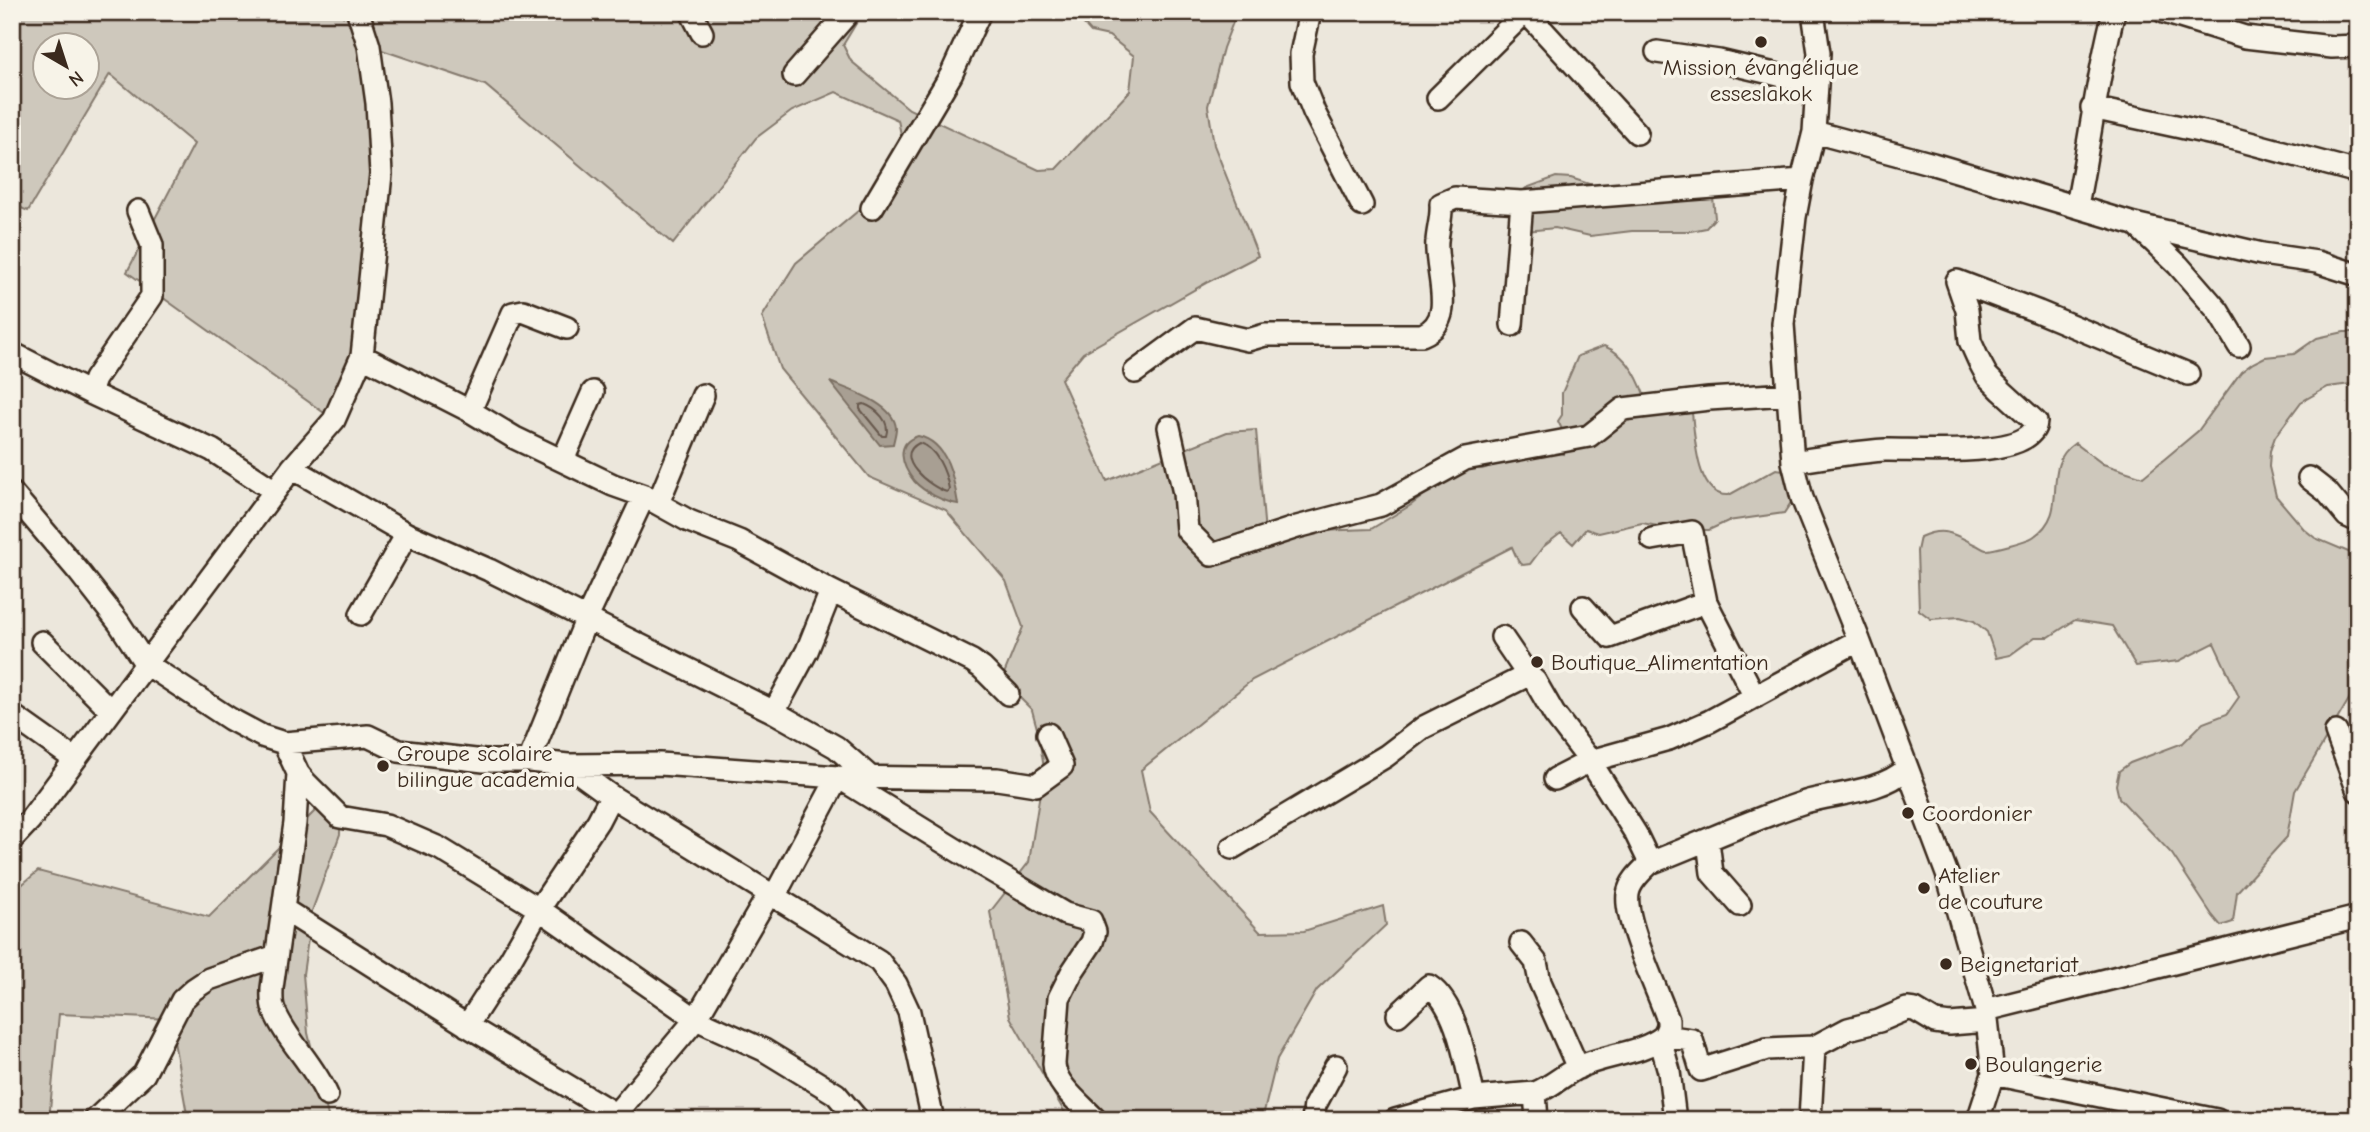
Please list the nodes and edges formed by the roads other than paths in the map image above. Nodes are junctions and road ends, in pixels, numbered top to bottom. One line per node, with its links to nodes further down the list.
1 (358, 12): 32 (street)
2 (691, 12): 10 (street)
3 (849, 12): 13 (street)
4 (980, 12): 24 (street)
5 (1310, 12): 22 (street)
6 (1525, 12): 15 (street); 18 (street)
7 (1813, 12): 14 (street)
8 (2114, 12): 16 (street)
9 (2164, 12): 11 (street)
10 (702, 33)
11 (2358, 46)
12 (1657, 52): 14 (street)
13 (794, 75)
14 (1817, 84): 17 (street)
15 (1438, 98)
16 (2092, 108): 19 (street); 23 (street)
17 (1815, 132): 20 (street); 23 (street)
18 (1637, 133)
19 (2358, 172)
20 (1802, 180): 21 (street); 37 (street)
21 (1522, 202): 28 (street); 33 (street)
22 (1362, 205)
23 (2077, 205): 26 (street)
24 (872, 208)
25 (138, 211): 36 (street)
26 (2134, 224): 27 (street); 30 (street)
27 (2358, 275)
28 (1512, 325)
29 (567, 328): 39 (street)
30 (2239, 346)
31 (12, 354): 36 (street)
32 (362, 356): 39 (street); 43 (street)
33 (1135, 372)
34 (2188, 374): 42 (street)
35 (593, 392): 41 (street)
36 (90, 393): 45 (street)
37 (1788, 394): 40 (street); 42 (street)
38 (703, 395): 47 (street)
39 (470, 411): 41 (street)
40 (1169, 427)
41 (563, 460): 47 (street)
42 (1793, 463): 57 (street)
43 (292, 468): 45 (street); 49 (street)
44 (2309, 478): 48 (street)
45 (275, 491): 59 (street)
46 (12, 493): 59 (street)
47 (651, 500): 51 (street); 55 (street)
48 (2358, 521)
49 (407, 534): 54 (street); 55 (street)
50 (1652, 539): 52 (street)
51 (831, 591): 61 (street); 64 (street)
52 (1706, 602): 53 (street); 62 (street)
53 (1583, 607)
54 (361, 614)
55 (586, 620): 64 (street); 70 (street)
56 (1502, 637): 60 (street)
57 (1859, 640): 62 (street); 73 (street)
58 (42, 642): 63 (street)
59 (145, 663): 63 (street); 68 (street)
60 (1528, 676): 71 (street); 82 (street)
61 (1008, 694)
62 (1755, 697): 71 (street)
63 (110, 710): 69 (street)
64 (774, 712): 75 (street)
65 (14, 718): 69 (street)
66 (2336, 732): 78 (street)
67 (1048, 734): 75 (street)
68 (284, 743): 70 (street); 74 (street)
69 (74, 759): 80 (street)
70 (529, 761): 72 (street)
71 (1590, 761): 77 (street); 83 (street)
72 (568, 765): 76 (street); 79 (street)
73 (1906, 769): 81 (street); 92 (street)
74 (298, 773): 86 (street); 87 (street)
75 (869, 776): 76 (street)
76 (838, 777): 84 (street); 108 (street)
77 (1555, 779)
78 (2358, 791)
79 (611, 796): 84 (street); 87 (street)
80 (12, 839)
81 (1708, 841): 83 (street); 85 (street)
82 (1232, 848)
83 (1650, 863): 95 (street)
84 (771, 896): 93 (street); 107 (street)
85 (1740, 905)
86 (283, 909): 90 (street); 94 (street)
87 (540, 909): 93 (street); 94 (street)
88 (2358, 917): 92 (street)
89 (1521, 943): 98 (street)
90 (276, 956): 101 (street); 105 (street)
91 (1398, 1015): 102 (street)
92 (1986, 1015): 96 (street); 99 (street)
93 (696, 1019): 103 (street); 106 (street)
94 (467, 1026): 103 (street)
95 (1662, 1038): 96 (street); 98 (street); 112 (street)
96 (1814, 1047): 113 (street)
97 (1336, 1066): 109 (street)
98 (1578, 1068): 100 (street)
99 (1993, 1074): 104 (street); 114 (street)
100 (1535, 1093): 102 (street); 111 (street)
101 (327, 1094)
102 (1474, 1098): 110 (street)
103 (620, 1117)
104 (2211, 1119)
105 (95, 1120)
106 (858, 1120)
107 (933, 1120)
108 (1096, 1120)
109 (1313, 1120)
110 (1395, 1120)
111 (1537, 1120)
112 (1675, 1120)
113 (1810, 1120)
114 (1978, 1120)

